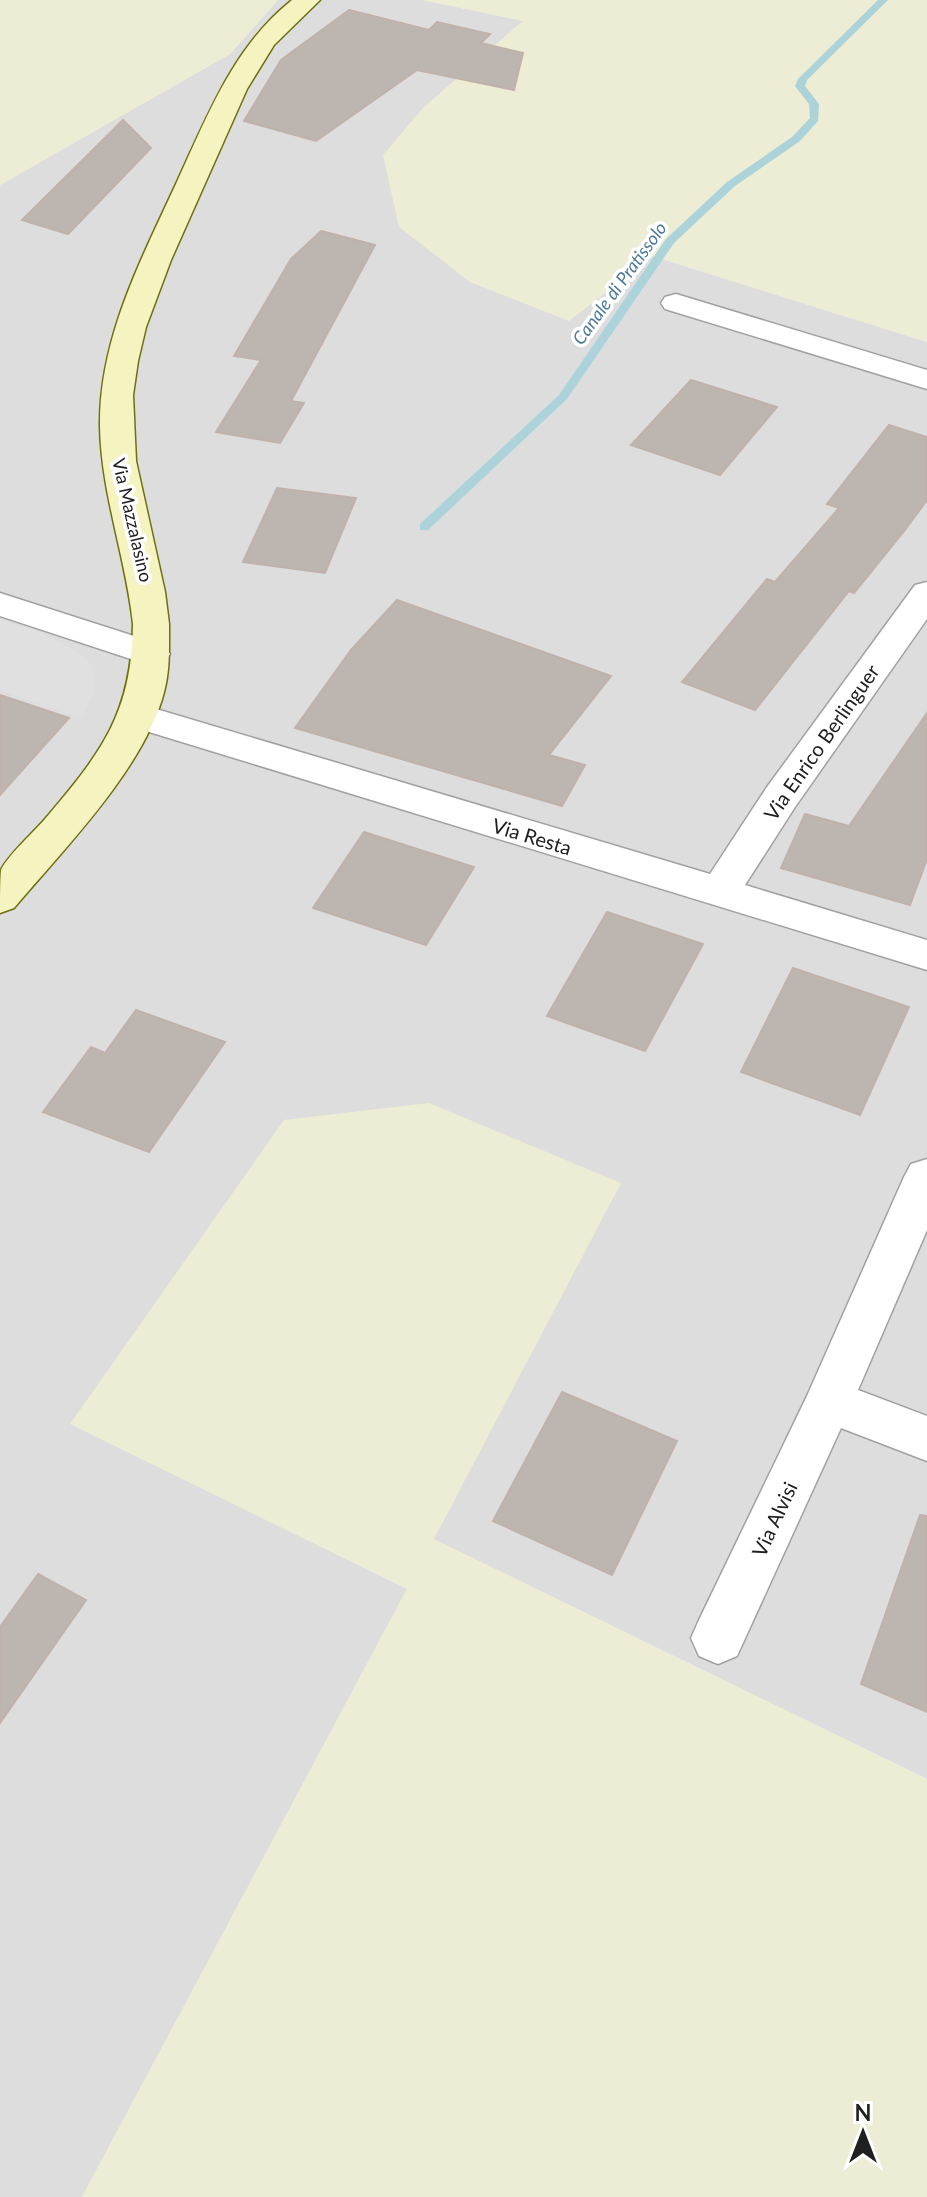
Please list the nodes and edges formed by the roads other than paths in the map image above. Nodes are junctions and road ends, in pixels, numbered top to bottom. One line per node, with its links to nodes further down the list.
1 (308, 0): 6 (main road, Via Mazzalasino)
2 (676, 303): 3 (street)
3 (927, 380)
4 (927, 593): 8 (street, Via Enrico Berlinguer)
5 (0, 604): 6 (street)
6 (152, 654): 7 (main road, Via Mazzalasino)
7 (136, 715): 8 (street, Via Resta); 9 (main road, Via Mazzalasino)
8 (719, 893): 10 (street, Via Resta)
9 (0, 898)
10 (927, 955)
11 (927, 1177): 12 (street, Via Alvisi)
12 (829, 1401): 13 (street); 14 (street, Via Alvisi)
13 (927, 1439)
14 (718, 1638)

